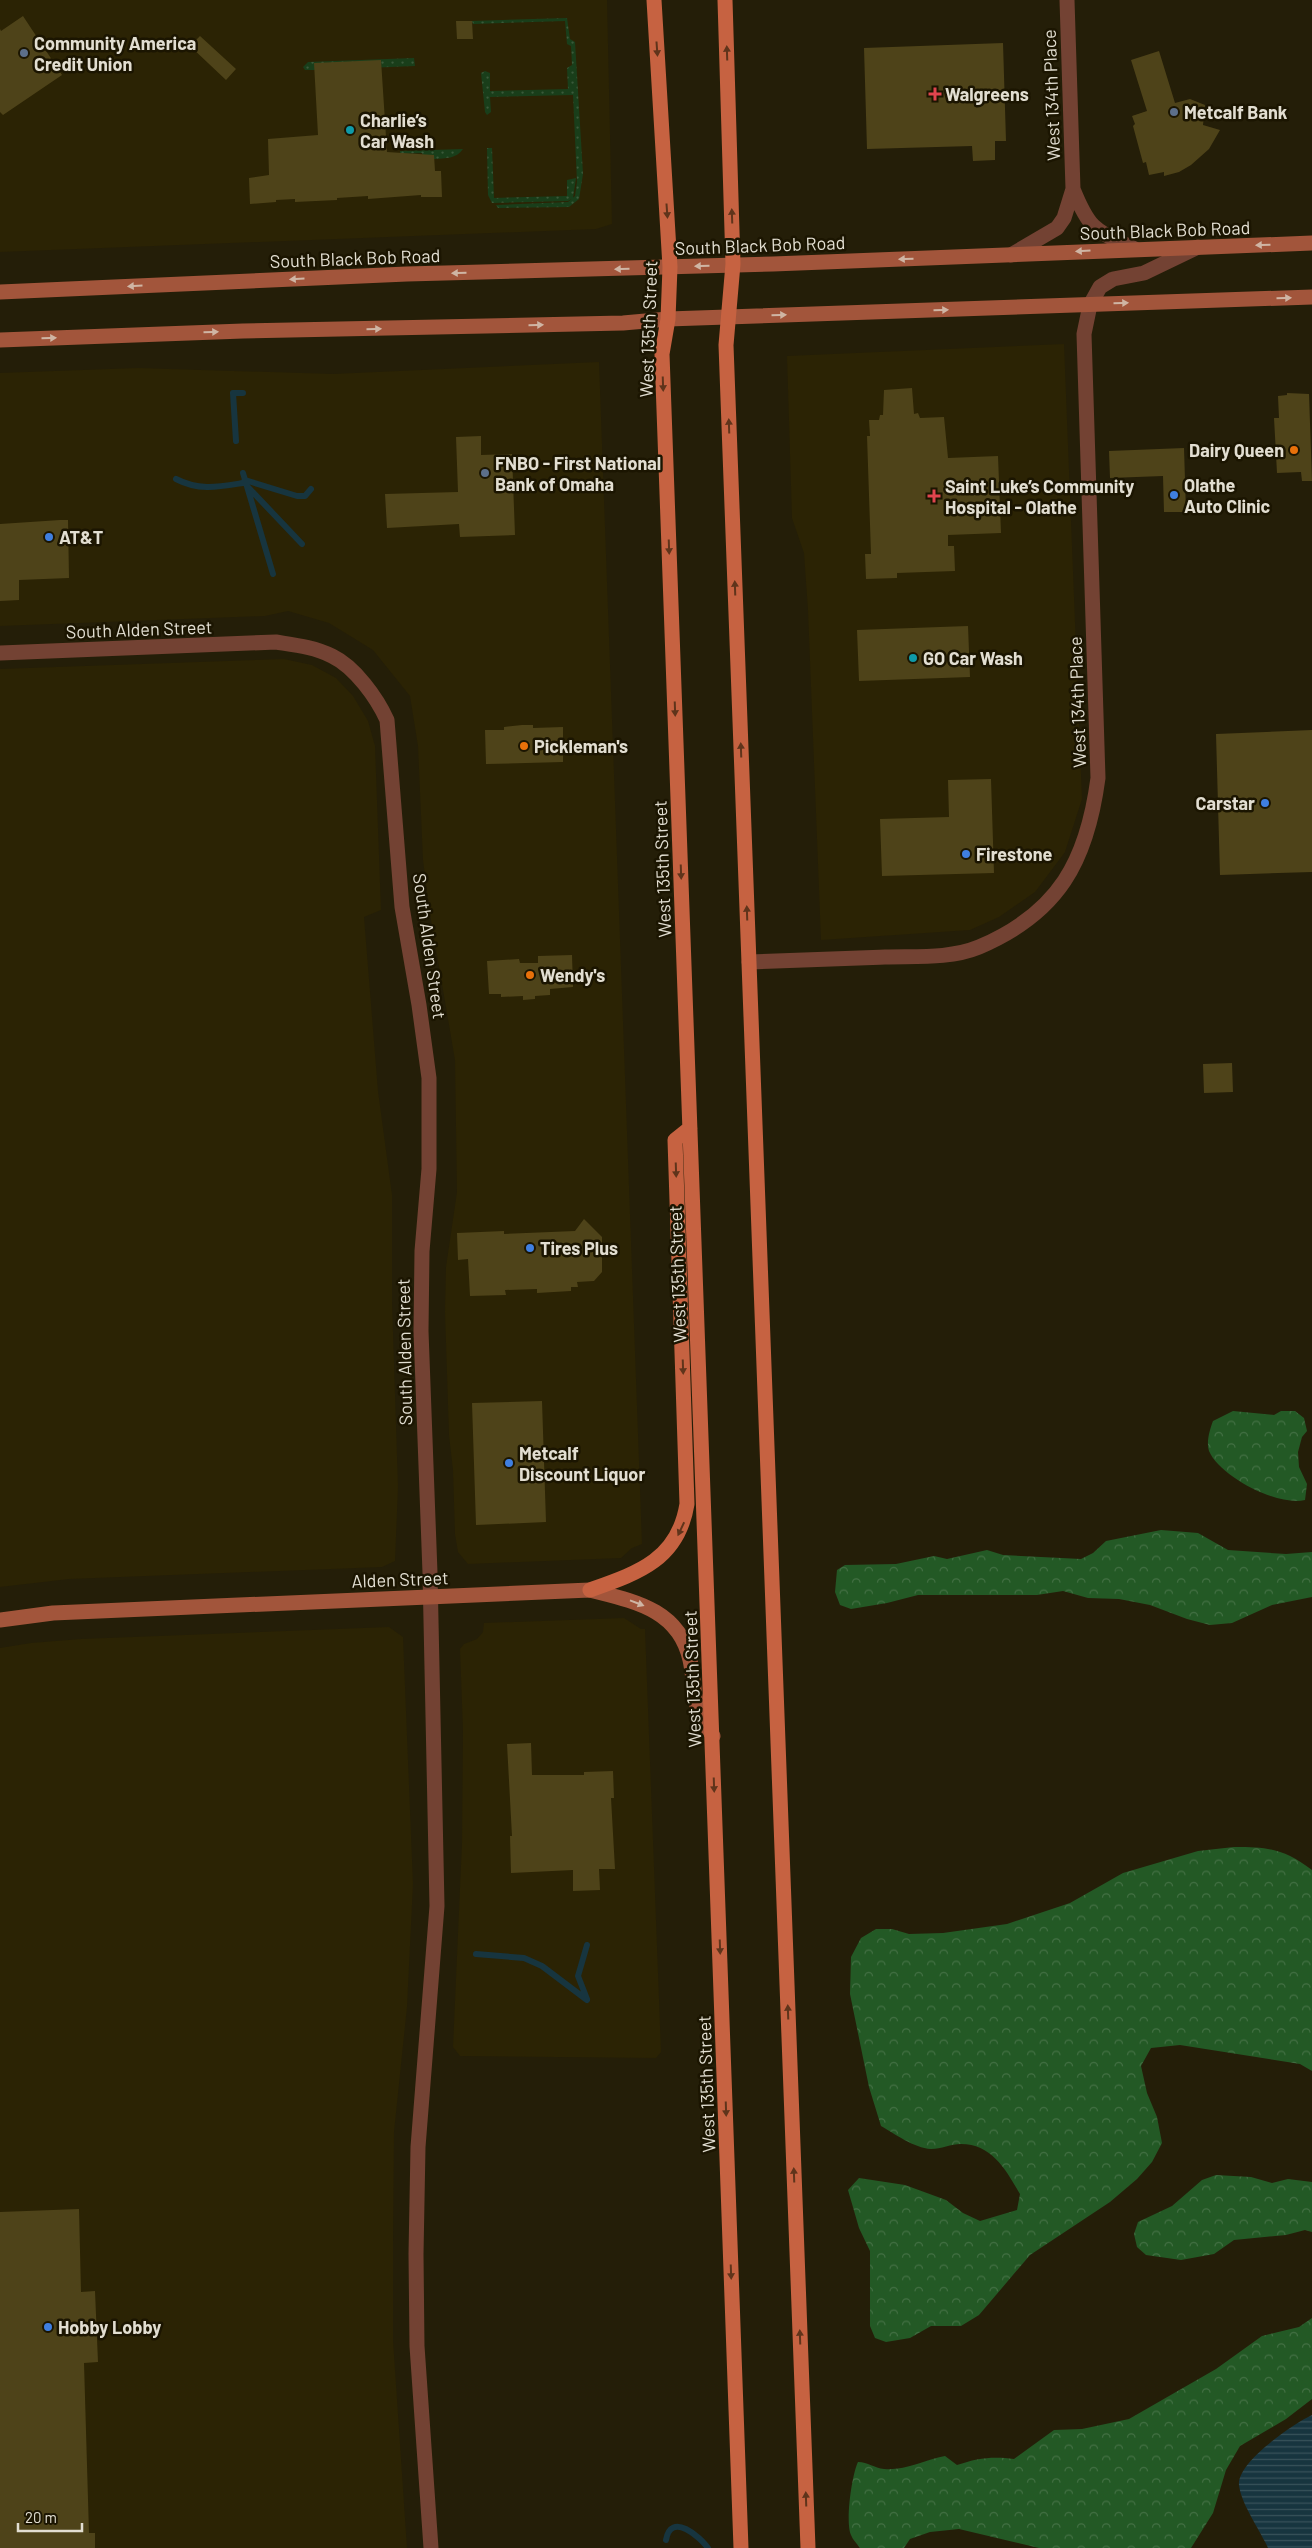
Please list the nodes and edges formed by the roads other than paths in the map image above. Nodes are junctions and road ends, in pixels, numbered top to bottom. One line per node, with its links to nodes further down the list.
1 (654, 0): 10 (main road, West 135th Street, one-way to 10)
2 (725, 0): 9 (main road, one-way to 2)
3 (1067, 0): 4 (street, West 134th Place)
4 (1073, 189): 7 (street, West 134th Place); 8 (street, West 134th Place)
5 (1312, 243): 6 (main road, South Black Bob Road, one-way to 6)
6 (1200, 247): 7 (main road, South Black Bob Road); 13 (street, West 134th Place)
7 (1135, 249): 8 (main road, South Black Bob Road, one-way to 8)
8 (1011, 255): 9 (main road, South Black Bob Road, one-way to 9)
9 (733, 264): 10 (main road, South Black Bob Road, one-way to 10); 14 (main road)
10 (670, 267): 11 (main road, South Black Bob Road, one-way to 11); 15 (main road, West 135th Street)
11 (0, 292)
12 (1312, 296): 13 (main road, one-way to 12)
13 (1090, 304): 14 (main road, one-way to 13); 18 (street, West 134th Place)
14 (730, 317): 15 (main road); 18 (main road, one-way to 14)
15 (668, 319): 16 (main road, one-way to 15); 19 (main road, West 135th Street, one-way to 19)
16 (0, 340)
17 (0, 653): 21 (street, South Alden Street)
18 (749, 962): 26 (main road, one-way to 18)
19 (690, 1128): 20 (main road, one-way to 20); 23 (main road, West 135th Street)
20 (590, 1590): 21 (main road, Alden Street); 23 (main road, Alden Street, one-way to 23)
21 (430, 1597): 22 (main road, Alden Street); 24 (street, South Alden Street)
22 (0, 1620)
23 (712, 1736): 25 (main road, West 135th Street, one-way to 25)
24 (431, 2548)
25 (741, 2548)
26 (808, 2548)

